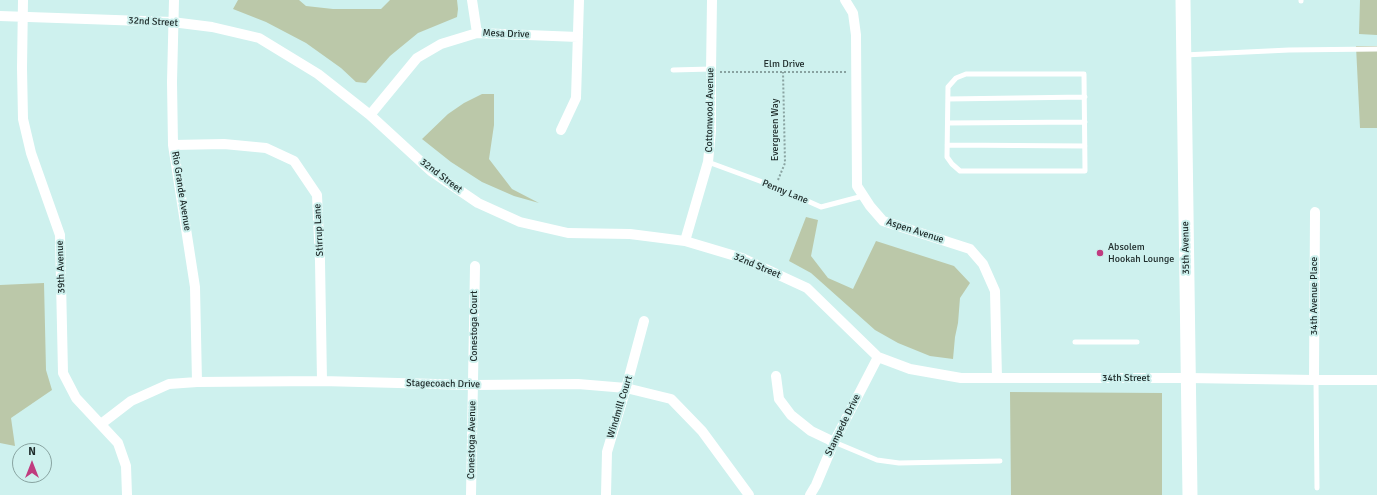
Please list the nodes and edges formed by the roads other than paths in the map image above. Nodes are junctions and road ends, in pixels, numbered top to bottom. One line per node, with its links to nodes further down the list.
1 (23, 0): 9 (street, 39th Avenue)
2 (174, 0): 10 (street, Rio Grande Avenue)
3 (472, 0): 11 (street)
4 (579, 0): 12 (street)
5 (712, 0): 16 (street, Cottonwood Avenue)
6 (845, 0): 27 (street, Aspen Avenue)
7 (1183, 0): 14 (main road, 35th Avenue)
8 (0, 16): 9 (street, 32nd Street)
9 (22, 17): 10 (street, 32nd Street); 44 (street, 39th Avenue)
10 (172, 22): 19 (street, 32nd Street); 23 (street, Rio Grande Avenue)
11 (477, 33): 12 (street, Mesa Drive); 19 (street, Mesa Drive)
12 (578, 37): 22 (street)
13 (1377, 49): 14 (lane)
14 (1183, 55): 37 (main road, 35th Avenue)
15 (673, 70): 16 (lane)
16 (711, 71): 26 (street, Cottonwood Avenue)
17 (1085, 98): 18 (lane); 18 (lane); 20 (lane)
18 (948, 99): 21 (lane)
19 (370, 115): 29 (street, 32nd Street)
20 (1085, 122): 21 (lane); 25 (lane)
21 (948, 123): 24 (lane)
22 (561, 130)
23 (173, 145): 40 (street, Stirrup Lane); 41 (street, Rio Grande Avenue)
24 (947, 145): 25 (lane); 25 (lane)
25 (1085, 146)
26 (708, 162): 27 (lane, Penny Lane); 29 (street, Cottonwood Avenue)
27 (863, 196): 36 (street, Aspen Avenue)
28 (1315, 212): 38 (street, 34th Avenue Place)
29 (685, 241): 34 (street, 32nd Street)
30 (475, 266): 42 (street, Conestoga Court)
31 (644, 321): 43 (street, Windmill Court)
32 (1075, 342): 33 (lane)
33 (1137, 342)
34 (878, 356): 36 (street, 34th Street); 45 (street, Stampede Drive)
35 (776, 376): 45 (street)
36 (997, 378): 37 (street, 34th Street)
37 (1189, 378): 38 (street, 34th Street); 53 (main road, 35th Avenue)
38 (1315, 380): 39 (street, 34th Street); 47 (lane)
39 (1377, 380)
40 (322, 381): 41 (street, Stagecoach Drive); 42 (street, Stagecoach Drive)
41 (197, 382): 44 (street, Stagecoach Drive)
42 (474, 385): 43 (street, Stagecoach Drive); 49 (street, Conestoga Avenue)
43 (626, 388): 50 (street, Windmill Court); 51 (street, Stagecoach Drive)
44 (101, 424): 48 (street, 39th Avenue)
45 (834, 442): 46 (lane); 52 (street, Stampede Drive)
46 (1000, 461)
47 (1317, 488)
48 (127, 495)
49 (471, 495)
50 (606, 495)
51 (749, 495)
52 (810, 495)
53 (1190, 495)

